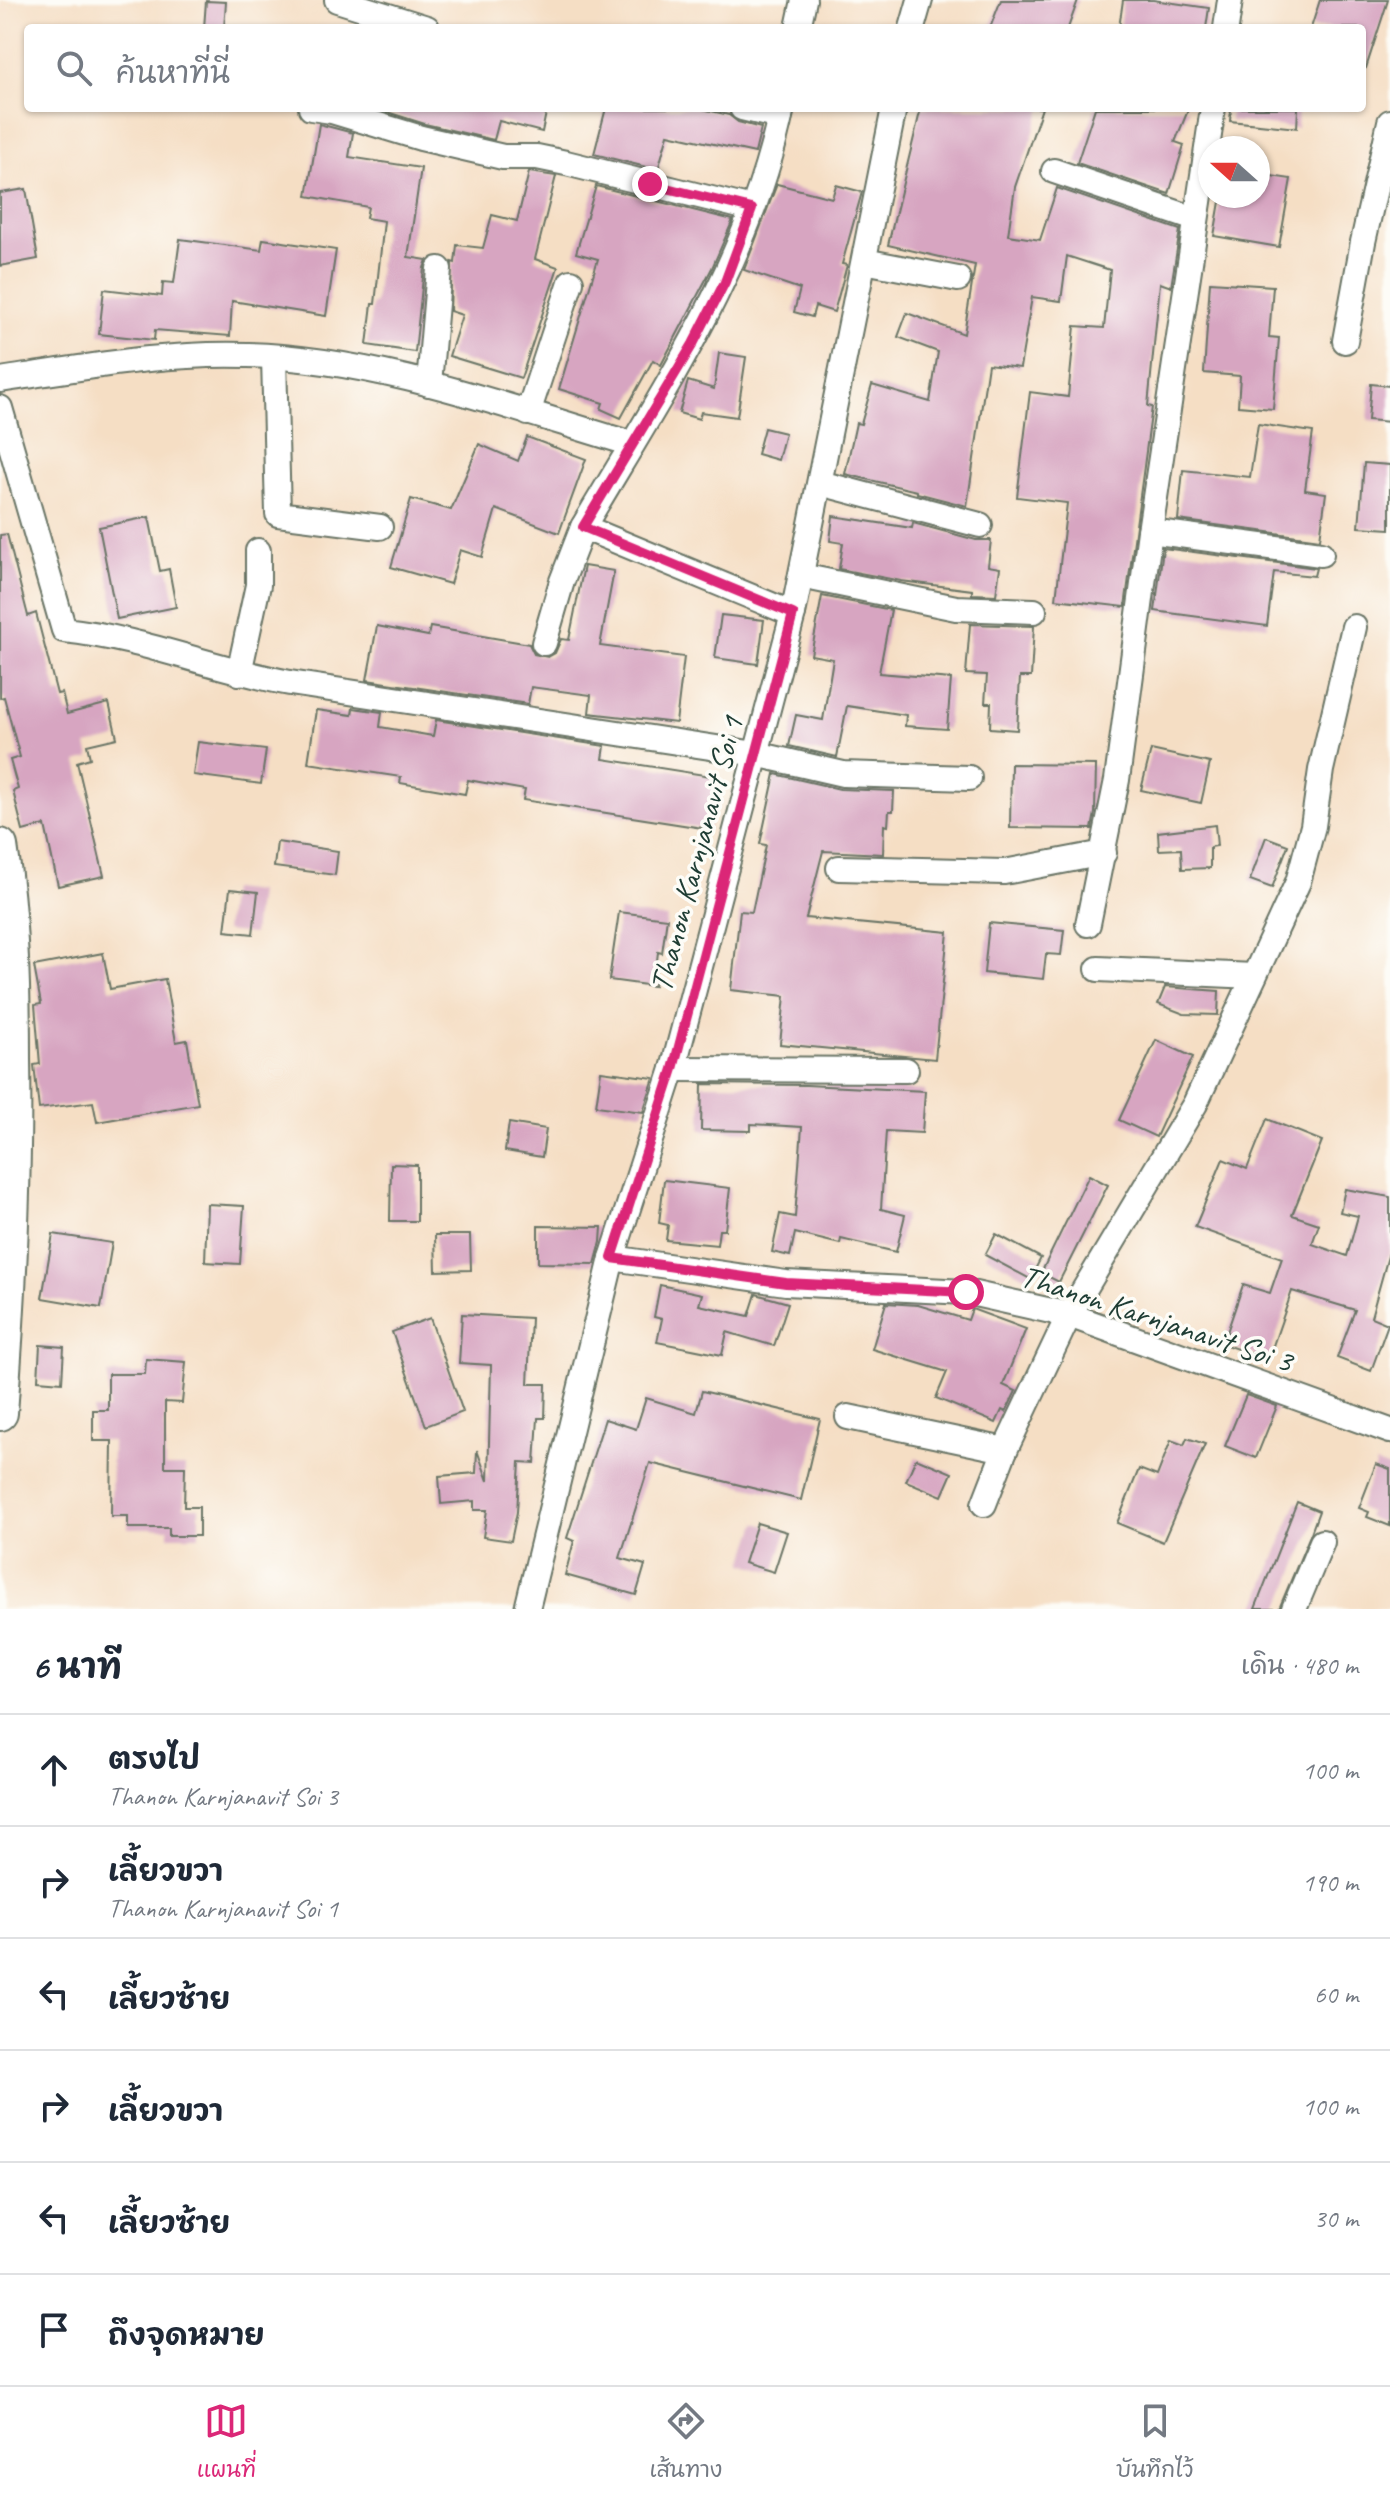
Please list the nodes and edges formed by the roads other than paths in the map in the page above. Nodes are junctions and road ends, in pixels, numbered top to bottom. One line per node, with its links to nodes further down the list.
1 (337, 0): 5 (street)
2 (804, 0): 7 (street)
3 (920, 0): 8 (street)
4 (1230, 0): 9 (street)
5 (400, 10): 6 (street)
6 (421, 24)
7 (799, 24)
8 (913, 24)
9 (1227, 24)
10 (335, 112): 16 (street)
11 (893, 112): 18 (street, Thanon Karnjanavit Soi 1)
12 (1212, 112): 17 (street)
13 (781, 113): 16 (street)
14 (1390, 122): 22 (street)
15 (1054, 171): 17 (street)
16 (752, 209): 28 (street)
17 (1195, 219): 33 (street)
18 (864, 261): 20 (street); 29 (street, Thanon Karnjanavit Soi 1)
19 (439, 269): 25 (street)
20 (958, 279)
21 (571, 282): 27 (street)
22 (1345, 341)
23 (274, 358): 24 (street); 25 (street); 31 (street)
24 (0, 380)
25 (429, 384): 27 (street)
26 (0, 408): 41 (street)
27 (528, 413): 28 (street)
28 (632, 444): 32 (street)
29 (820, 483): 30 (street); 36 (street, Thanon Karnjanavit Soi 1)
30 (980, 525)
31 (380, 527)
32 (583, 527): 38 (street); 40 (street)
33 (1150, 531): 35 (street); 45 (street)
34 (258, 551): 41 (street)
35 (1321, 554)
36 (801, 576): 37 (street); 38 (street, Thanon Karnjanavit Soi 1)
37 (1034, 611)
38 (793, 614): 42 (street, Thanon Karnjanavit Soi 1)
39 (1354, 627): 50 (street)
40 (544, 643)
41 (239, 673): 42 (street)
42 (756, 754): 43 (street); 51 (street, Thanon Karnjanavit Soi 1)
43 (969, 778)
44 (0, 846): 47 (street)
45 (1104, 853): 46 (street); 48 (street)
46 (839, 868)
47 (4, 898): 53 (street)
48 (1088, 924)
49 (1098, 969): 50 (street)
50 (1254, 976): 55 (street)
51 (673, 1069): 52 (street); 54 (street, Thanon Karnjanavit Soi 1)
52 (906, 1070)
53 (6, 1237): 56 (street)
54 (612, 1258): 55 (street, Thanon Karnjanavit Soi 3); 62 (street, Thanon Karnjanavit Soi 1)
55 (1069, 1315): 58 (street, Thanon Karnjanavit Soi 3); 59 (street)
56 (0, 1401)
57 (848, 1417): 59 (street)
58 (1390, 1431)
59 (1005, 1450): 60 (street)
60 (984, 1504)
61 (1322, 1542): 63 (street)
62 (527, 1609)
63 (1294, 1609)

